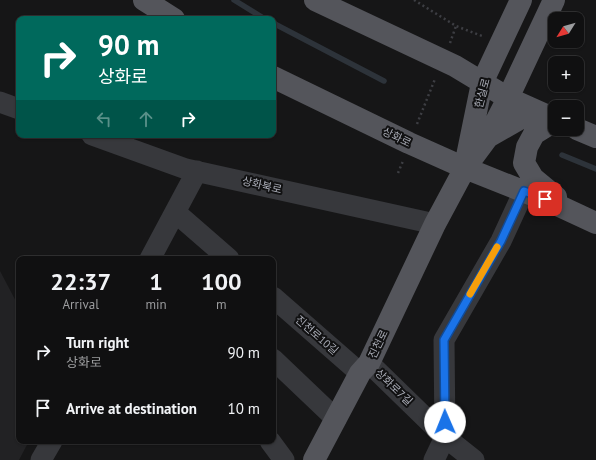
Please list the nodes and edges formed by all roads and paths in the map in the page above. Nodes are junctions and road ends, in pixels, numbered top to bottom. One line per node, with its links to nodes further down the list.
1 (144, 0): 6 (main road)
2 (315, 0): 9 (main road)
3 (414, 0): 7 (path)
4 (521, 0): 8 (main road, 한실로)
5 (554, 0): 12 (main road, 한실로)
6 (169, 16)
7 (456, 26): 8 (path); 9 (path)
8 (502, 43): 11 (main road, 한실로)
9 (443, 60): 11 (main road); 22 (path)
10 (276, 78): 22 (main road, 상화로)
11 (482, 82): 12 (main road); 23 (main road, 한실로)
12 (508, 98): 15 (main road); 19 (main road, 한실로)
13 (0, 102): 14 (street)
14 (16, 108)
15 (548, 117)
16 (548, 119): 19 (main road)
17 (548, 125): 28 (main road)
18 (584, 131): 20 (main road)
19 (488, 137): 23 (main road)
20 (596, 137)
21 (100, 138): 24 (street, 상화북로)
22 (409, 143): 23 (main road, 상화로); 25 (path)
23 (464, 168): 26 (main road, 상화로); 29 (main road, 진천로)
24 (197, 171): 27 (street); 29 (street, 상화북로)
25 (398, 173)
26 (524, 191): 28 (main road, 상화로); 36 (street)
27 (175, 212): 30 (street); 31 (street)
28 (589, 220)
29 (435, 224): 34 (main road, 진천로)
30 (157, 255)
31 (226, 256)
32 (276, 299): 34 (street, 진천로10길)
33 (276, 362): 35 (street)
34 (365, 368): 35 (main road, 진천로); 36 (street, 상화로7길)
35 (336, 419): 41 (main road, 진천로)
36 (445, 437): 42 (street); 43 (street, 상화로7길)
37 (50, 444): 39 (street)
38 (272, 444): 40 (street)
39 (41, 460)
40 (284, 460)
41 (314, 460)
42 (434, 460)
43 (474, 460)

